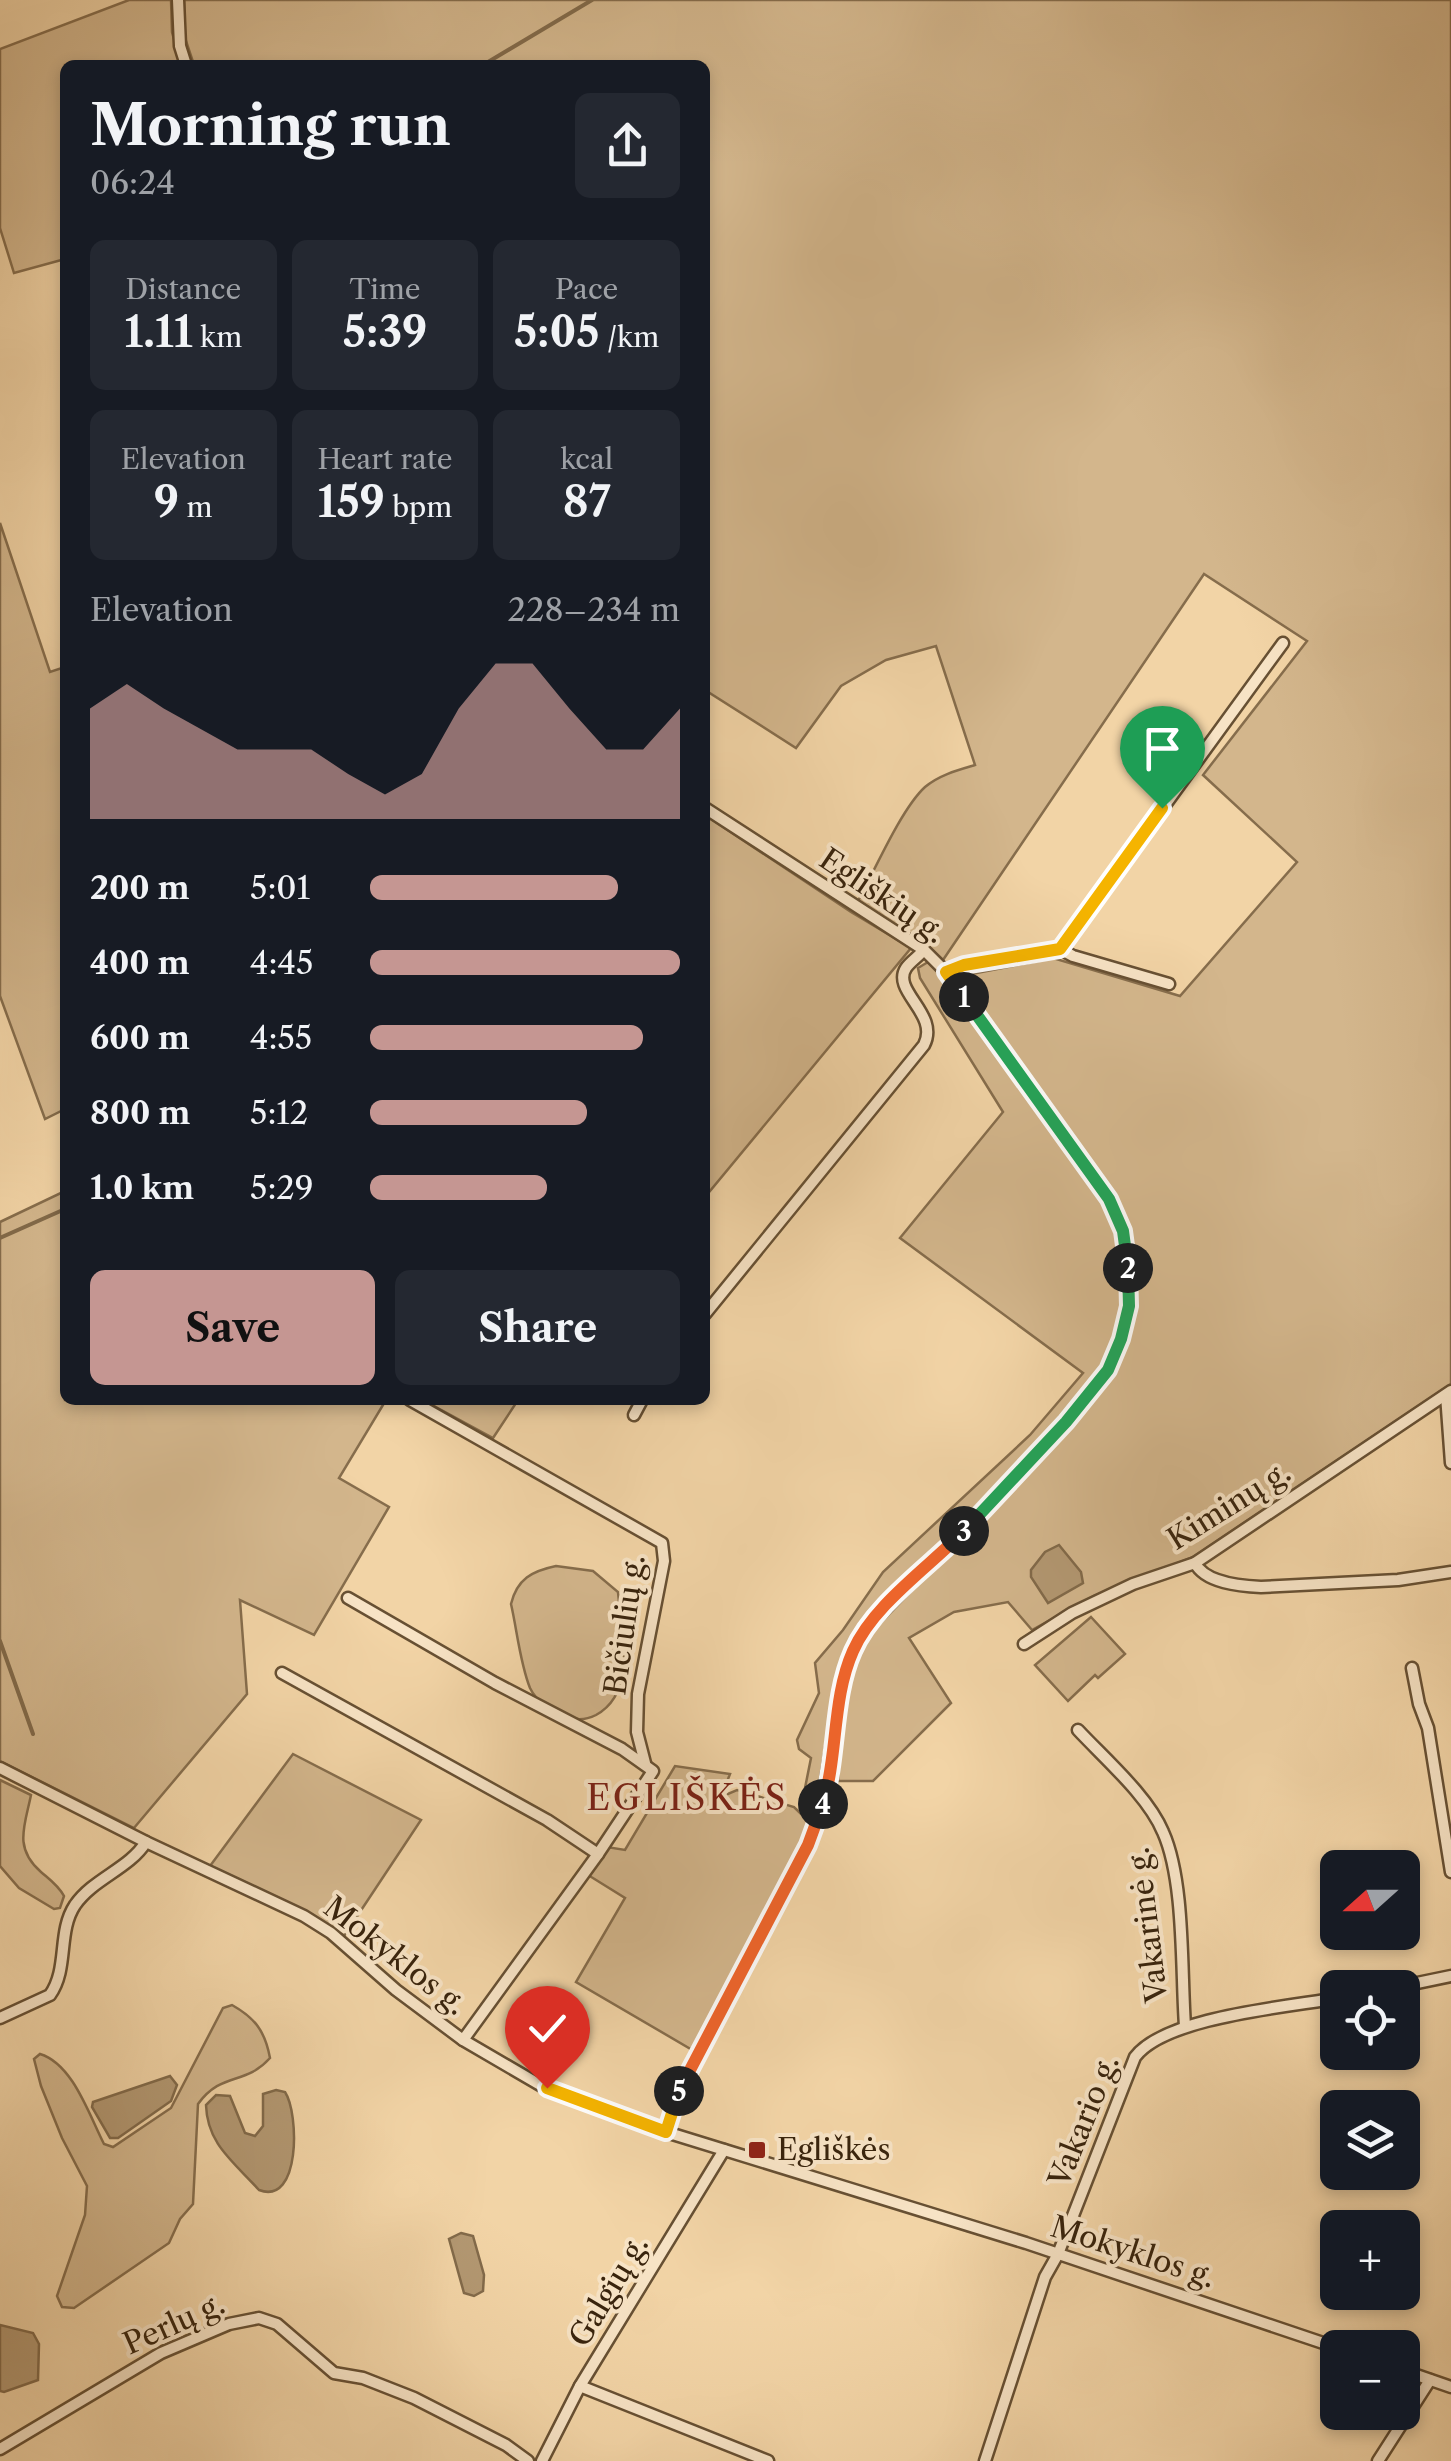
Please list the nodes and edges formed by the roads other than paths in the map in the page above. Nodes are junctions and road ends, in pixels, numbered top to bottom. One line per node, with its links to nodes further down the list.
1 (178, 0): 2 (street)
2 (184, 60)
3 (1283, 643): 5 (street)
4 (710, 811): 6 (street, Egliškių g.)
5 (1060, 949): 7 (street); 8 (street)
6 (924, 950): 7 (street, Egliškių g.); 9 (street)
7 (946, 972): 33 (street, Egliškių g.)
8 (1169, 984)
9 (710, 1308)
10 (1448, 1393): 14 (street); 15 (street, Kiminų g.)
11 (419, 1405): 22 (street, Bičiulių g.)
12 (639, 1405): 13 (street)
13 (634, 1415)
14 (1451, 1463)
15 (1195, 1564): 16 (street); 18 (street, Kiminų g.)
16 (1451, 1572)
17 (348, 1598): 22 (street)
18 (1024, 1644)
19 (1412, 1668): 26 (street)
20 (282, 1673): 25 (street)
21 (1078, 1730): 31 (street, Vakarinė g.)
22 (649, 1767): 25 (street)
23 (0, 1768): 24 (street, Mokyklos g.)
24 (146, 1842): 30 (street); 32 (street, Mokyklos g.)
25 (598, 1854): 32 (street)
26 (1451, 1872)
27 (1451, 1976): 28 (street)
28 (1420, 1982)
29 (1320, 2001): 31 (street, Vakario g.)
30 (0, 2018)
31 (1184, 2026): 35 (street, Vakario g.)
32 (463, 2040): 33 (street, Mokyklos g.)
33 (666, 2132): 34 (street, Mokyklos g.)
34 (724, 2150): 35 (street, Mokyklos g.); 39 (street, Galgių g.)
35 (1058, 2254): 36 (street, Mokyklos g.); 45 (street, Vakario g.)
36 (1320, 2342)
37 (1420, 2376): 38 (street)
38 (1430, 2380): 40 (street); 46 (street)
39 (580, 2386): 43 (street, Galgių g.); 44 (street)
40 (1451, 2387)
41 (0, 2449): 42 (street, Perlų g.)
42 (528, 2461)
43 (542, 2461)
44 (768, 2461)
45 (985, 2461)
46 (1378, 2461)

